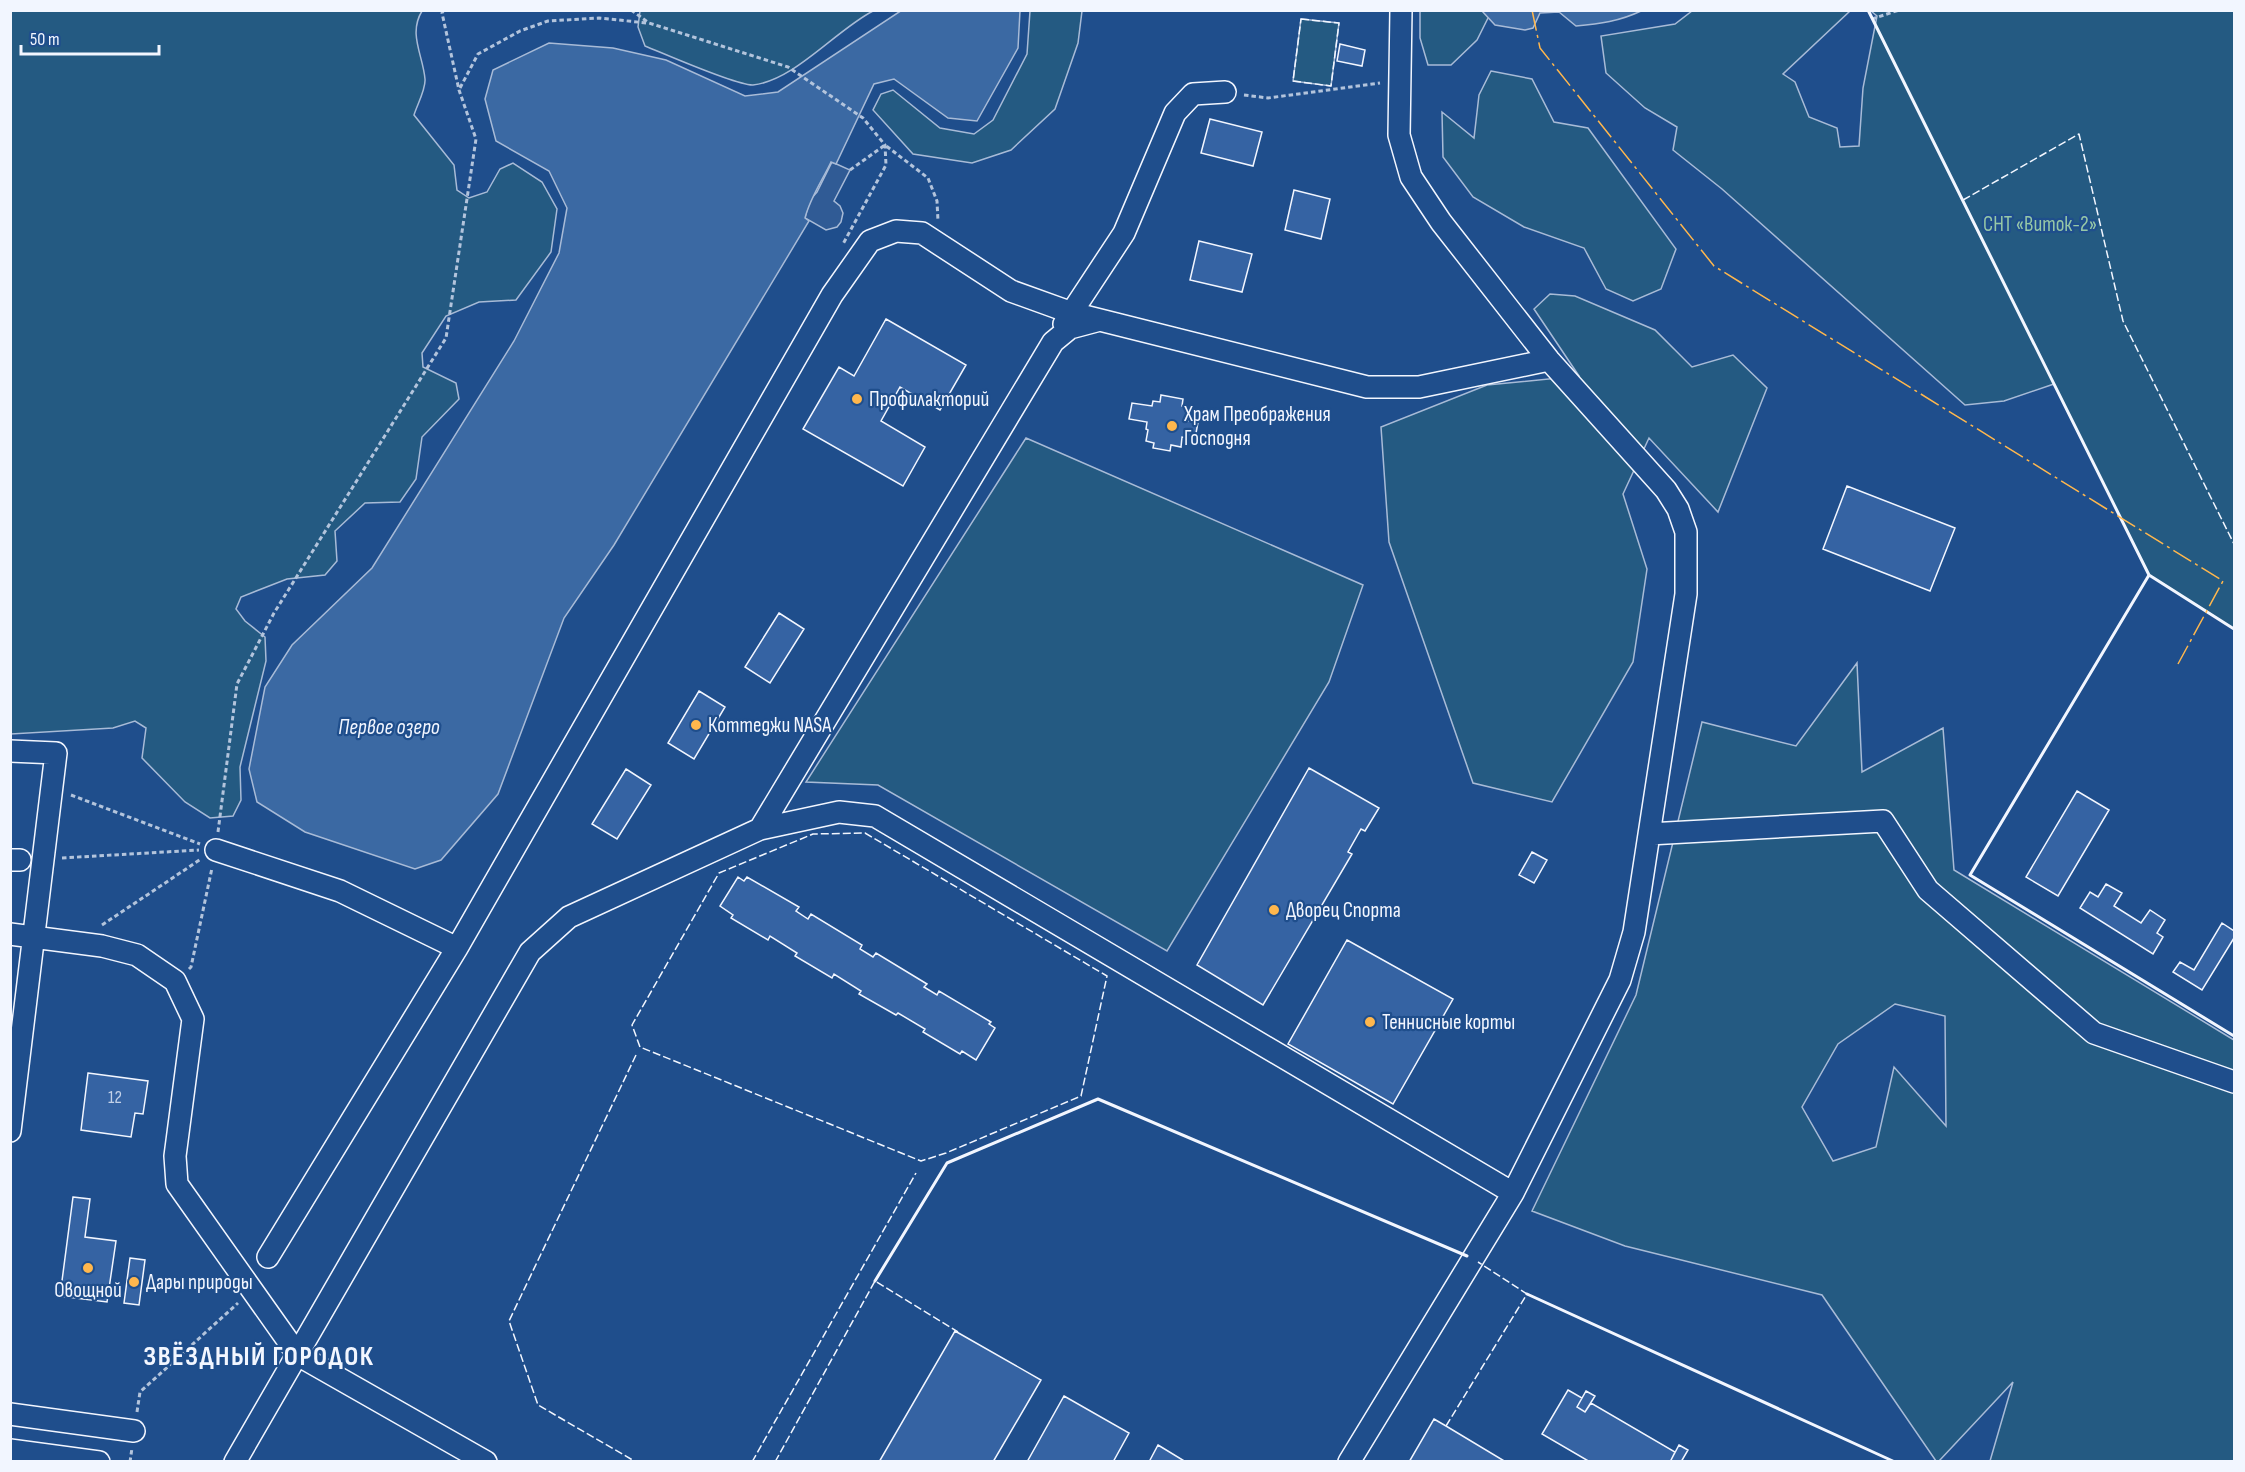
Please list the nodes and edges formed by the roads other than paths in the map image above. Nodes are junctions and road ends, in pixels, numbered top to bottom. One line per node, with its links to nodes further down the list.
1 (1401, 10): 6 (street)
2 (1224, 92): 3 (street)
3 (1072, 313): 4 (street); 5 (street); 13 (street)
4 (1100, 320): 5 (street); 6 (street)
5 (1053, 342): 8 (street)
6 (1549, 360): 9 (street)
7 (10, 751): 12 (street)
8 (760, 829): 16 (street); 18 (street)
9 (1649, 834): 14 (street); 16 (street)
10 (216, 850): 13 (street)
11 (10, 934): 12 (street)
12 (33, 937): 15 (street); 18 (street)
13 (457, 948): 17 (street)
14 (2235, 1082)
15 (10, 1131)
16 (1513, 1193): 25 (street)
17 (268, 1257)
18 (298, 1355): 23 (street); 24 (street)
19 (10, 1414): 20 (street)
20 (134, 1431)
21 (10, 1450): 22 (street)
22 (99, 1461)
23 (235, 1461)
24 (486, 1461)
25 (1349, 1461)

